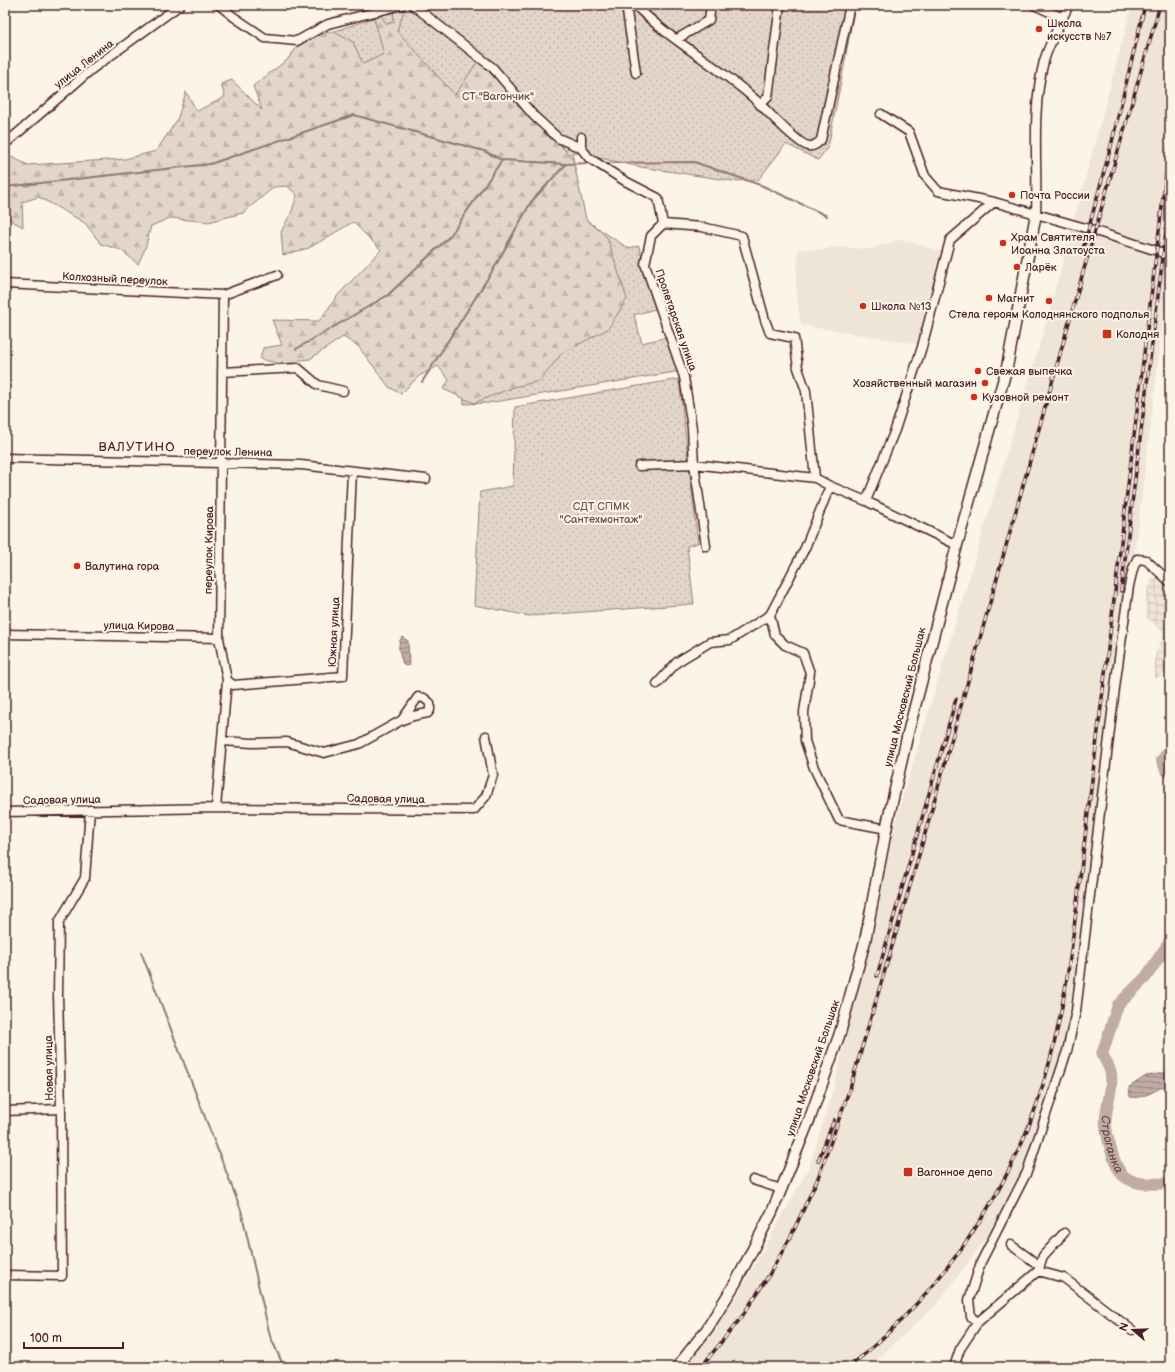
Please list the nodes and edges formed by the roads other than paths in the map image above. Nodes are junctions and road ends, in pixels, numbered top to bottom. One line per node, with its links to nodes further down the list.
1 (180, 5): 18 (street, улица Ленина)
2 (219, 5): 3 (street)
3 (402, 5)
4 (413, 5): 19 (street)
5 (626, 5): 14 (street)
6 (634, 5): 13 (street)
7 (711, 5): 13 (street)
8 (780, 5): 15 (street)
9 (850, 5): 15 (street)
10 (1034, 5): 12 (street)
11 (1069, 5): 12 (street, улица Московский Большак)
12 (1062, 18): 21 (street, улица Московский Большак)
13 (677, 39): 15 (street)
14 (636, 73)
15 (760, 105)
16 (881, 114): 20 (street)
17 (582, 136): 19 (street)
18 (5, 144)
19 (581, 148): 22 (street)
20 (994, 202): 21 (street); 37 (street)
21 (1036, 214): 23 (street); 38 (street, улица Московский Большак)
22 (663, 224): 31 (street, Пролетарская улица); 34 (street)
23 (1170, 255)
24 (277, 275): 26 (street, Колхозный переулок)
25 (5, 284): 26 (street, Колхозный переулок)
26 (223, 295): 27 (street)
27 (222, 372): 28 (street); 30 (street)
28 (343, 391)
29 (5, 458): 30 (street, переулок Ленина)
30 (221, 462): 33 (street, переулок Ленина); 43 (street, переулок Кирова)
31 (694, 464): 32 (street); 34 (street); 39 (street, Пролетарская улица)
32 (639, 466)
33 (352, 471): 35 (street, переулок Ленина); 44 (street, Южная улица)
34 (815, 478): 36 (street)
35 (426, 479)
36 (830, 486): 37 (street); 41 (street)
37 (866, 501): 38 (street)
38 (957, 545): 52 (street, улица Московский Большак)
39 (706, 546)
40 (1170, 582): 61 (street)
41 (770, 615): 45 (street); 52 (street)
42 (5, 634): 43 (street, улица Кирова)
43 (219, 638): 44 (street)
44 (230, 683): 48 (street)
45 (657, 684)
46 (402, 720): 48 (street)
47 (486, 736): 49 (street, Садовая улица)
48 (222, 741): 49 (street)
49 (216, 808): 50 (street, Садовая улица)
50 (90, 810): 51 (street, Садовая улица); 53 (street, Новая улица)
51 (5, 812)
52 (887, 829): 56 (street, улица Московский Большак)
53 (61, 1109): 54 (street); 60 (street, Новая улица)
54 (5, 1111)
55 (753, 1180): 56 (street)
56 (781, 1189): 63 (street, улица Московский Большак)
57 (1064, 1233): 59 (street)
58 (1011, 1244): 59 (street)
59 (1039, 1268): 61 (street); 62 (street)
60 (5, 1275)
61 (978, 1322): 64 (street)
62 (1132, 1330)
63 (677, 1367)
64 (954, 1367)

